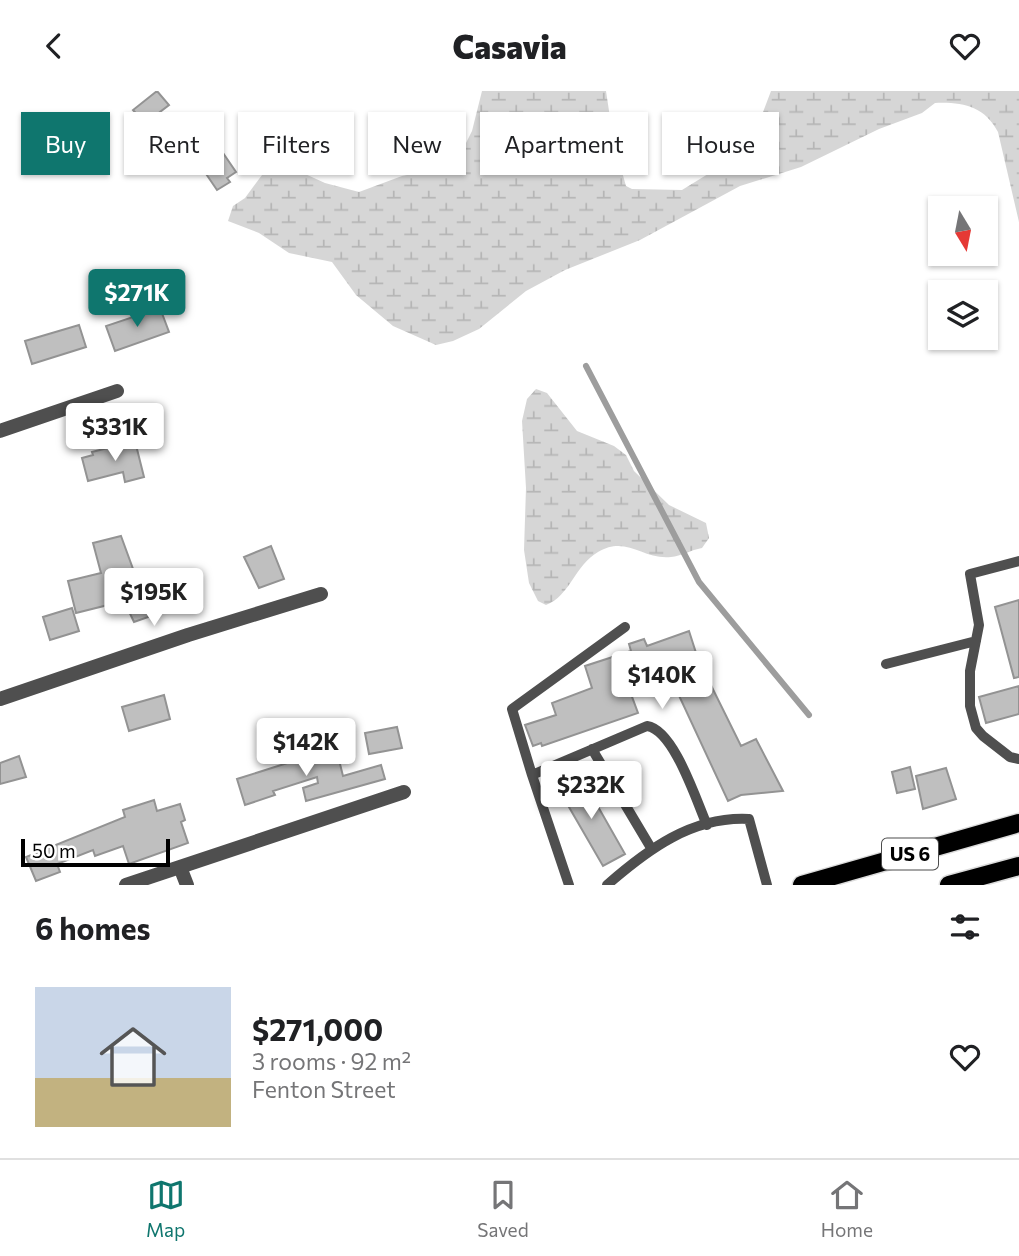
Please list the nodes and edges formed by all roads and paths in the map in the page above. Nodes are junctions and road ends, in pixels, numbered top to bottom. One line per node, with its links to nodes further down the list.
1 (117, 391): 2 (street)
2 (0, 431)
3 (1019, 561): 6 (lane)
4 (321, 594): 8 (street)
5 (625, 627): 11 (lane)
6 (976, 641): 7 (lane); 10 (lane)
7 (886, 664)
8 (0, 699)
9 (592, 749): 11 (lane); 14 (lane); 15 (lane)
10 (1019, 759)
11 (532, 775): 20 (lane)
12 (404, 792): 17 (street)
13 (1019, 823): 23 (main road, US 6)
14 (707, 825): 15 (lane); 22 (lane)
15 (651, 848): 21 (lane)
16 (1019, 866): 24 (main road, US 6)
17 (180, 867): 18 (street); 19 (street)
18 (126, 885)
19 (187, 885)
20 (569, 885)
21 (607, 885)
22 (767, 885)
23 (802, 885)
24 (949, 885)

